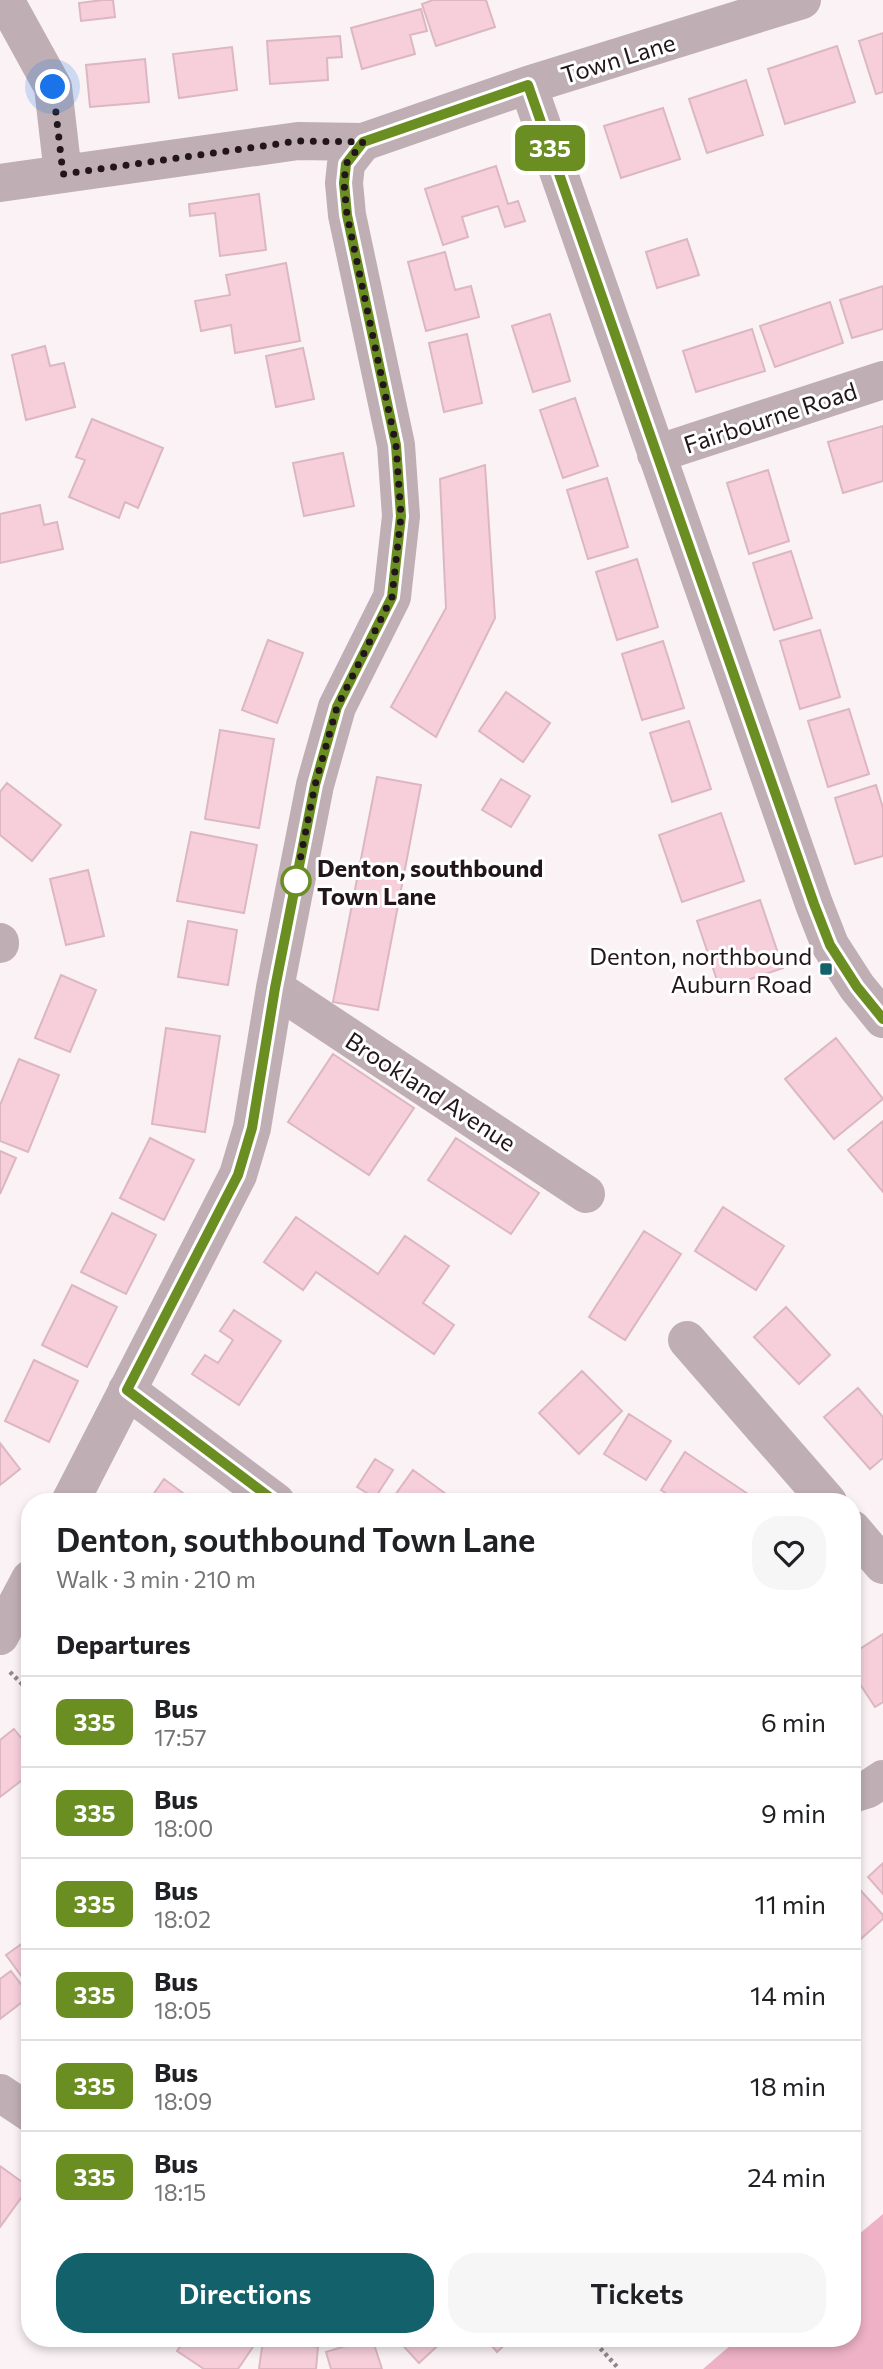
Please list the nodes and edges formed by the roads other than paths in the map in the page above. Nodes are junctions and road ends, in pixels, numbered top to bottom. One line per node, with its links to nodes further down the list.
1 (5, 0): 5 (street)
2 (802, 0): 3 (street, Town Lane)
3 (528, 85): 4 (street, Town Lane); 8 (street)
4 (363, 142): 5 (street, Town Lane); 9 (street)
5 (63, 174): 6 (street, Town Lane)
6 (0, 183)
7 (883, 380): 8 (street, Fairbourne Road)
8 (656, 454): 10 (street)
9 (275, 988): 11 (street, Brookland Avenue); 13 (street)
10 (883, 1019)
11 (586, 1194)
12 (687, 1340): 16 (street)
13 (127, 1390): 14 (street); 15 (street)
14 (75, 1493)
15 (264, 1493)
16 (820, 1493)
17 (861, 1539): 18 (street)
18 (883, 1565)
19 (21, 1605): 20 (street)
20 (4, 1653)
21 (883, 1779): 22 (street)
22 (861, 1791)

